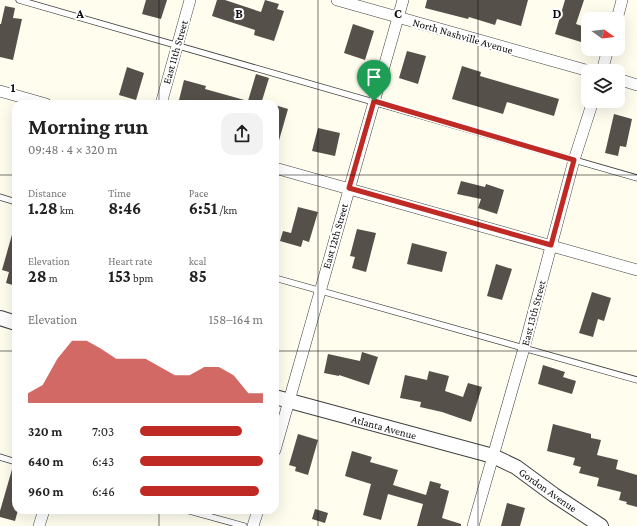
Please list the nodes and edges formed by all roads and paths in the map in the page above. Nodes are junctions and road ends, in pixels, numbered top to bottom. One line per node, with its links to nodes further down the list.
1 (19, 0): 8 (lane)
2 (190, 0): 8 (street, East 11th Street)
3 (337, 0): 7 (street, North Nashville Avenue)
4 (403, 0): 7 (street, East 12th Street)
5 (622, 0): 6 (street)
6 (619, 12)
7 (398, 18): 9 (street, North Nashville Avenue); 15 (street, East 12th Street)
8 (177, 46): 14 (street, East 11th Street); 15 (lane)
9 (581, 69)
10 (625, 81): 11 (street)
11 (637, 85)
12 (0, 91): 13 (street)
13 (32, 100)
14 (162, 100)
15 (374, 101): 17 (lane); 20 (street, East 12th Street)
16 (591, 108): 17 (street, East 13th Street)
17 (574, 160): 19 (lane); 23 (street, East 13th Street)
18 (279, 169): 20 (street)
19 (637, 178)
20 (349, 188): 23 (street); 26 (street, East 12th Street)
21 (0, 197): 22 (lane)
22 (12, 201)
23 (551, 245): 24 (street); 29 (street, East 13th Street)
24 (637, 270)
25 (279, 279): 26 (lane)
26 (320, 291): 29 (lane); 31 (street, East 12th Street)
27 (0, 318): 28 (street)
28 (12, 322)
29 (524, 348): 30 (lane); 33 (street, East 13th Street)
30 (637, 380)
31 (282, 399): 32 (street, East 12th Street); 33 (street, Atlanta Avenue)
32 (279, 421)
33 (493, 456): 42 (street, East 13th Street); 43 (street, Gordon Avenue)
34 (0, 457): 35 (lane)
35 (12, 461)
36 (43, 514): 39 (street)
37 (200, 514): 40 (lane)
38 (257, 514): 41 (street)
39 (39, 526)
40 (244, 526)
41 (253, 526)
42 (473, 526)
43 (601, 526)

